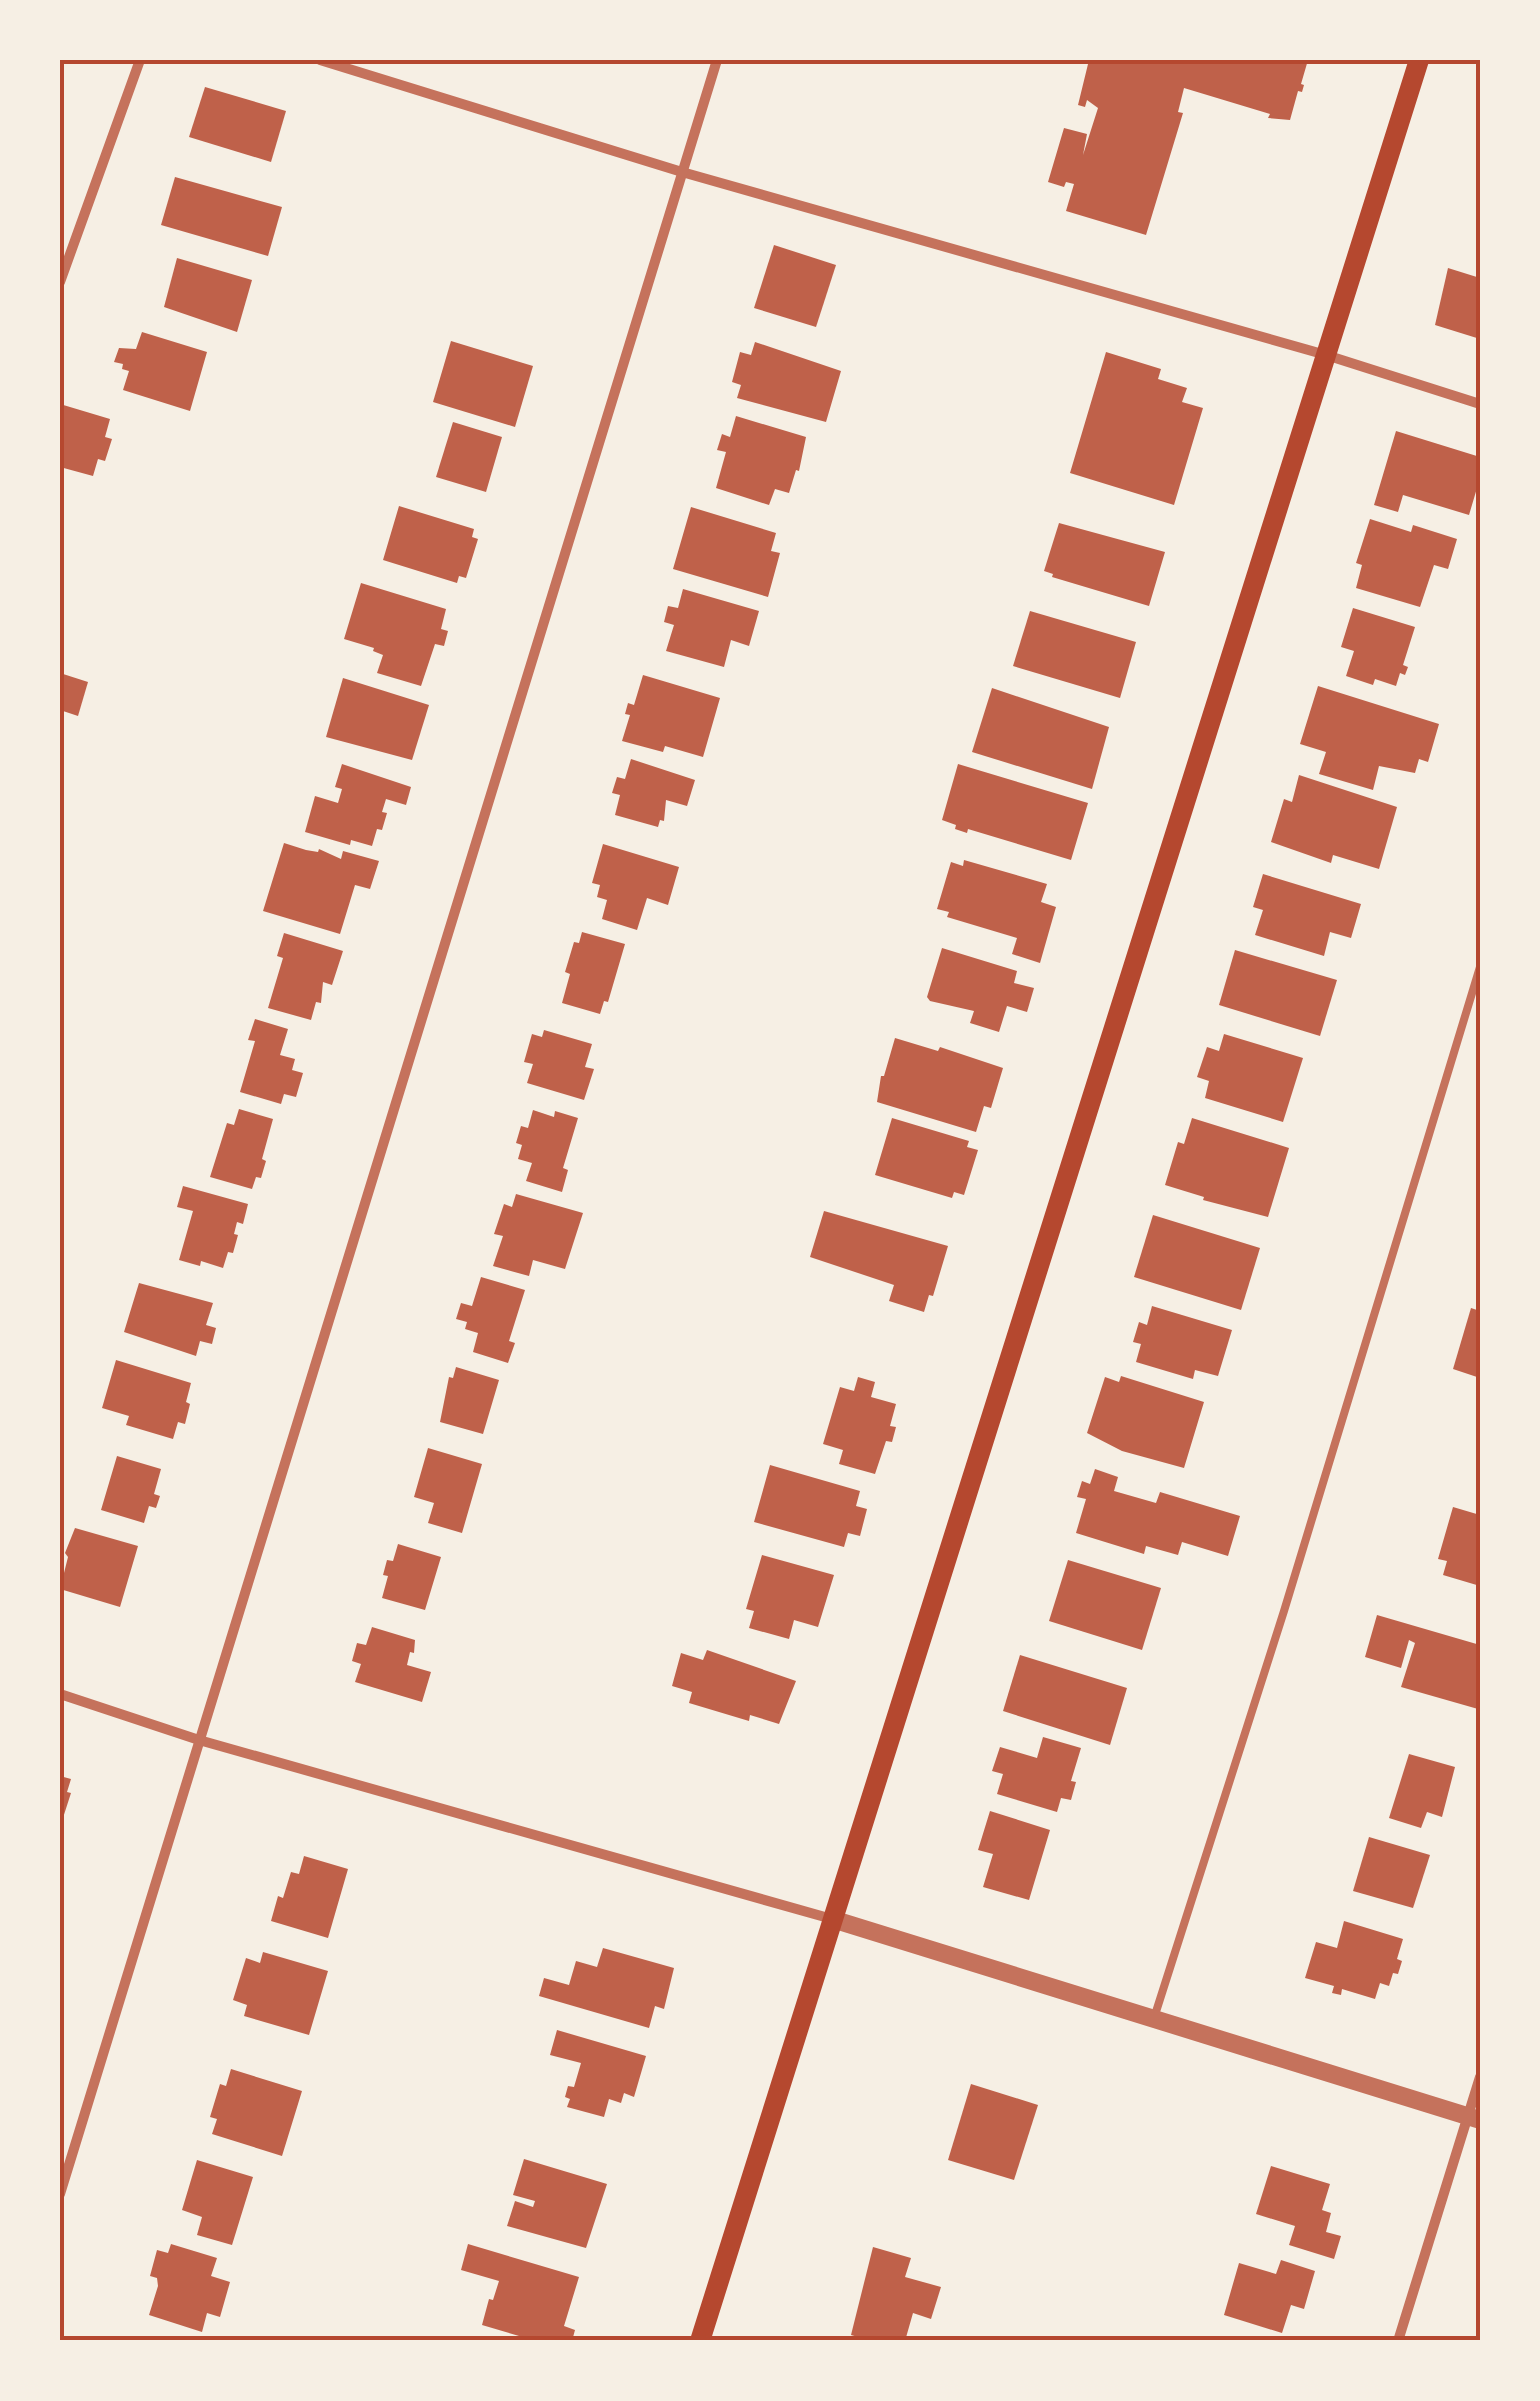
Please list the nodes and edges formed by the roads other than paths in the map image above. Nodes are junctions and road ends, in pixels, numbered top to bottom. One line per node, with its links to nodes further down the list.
1 (140, 60): 6 (street)
2 (320, 60): 5 (street)
3 (717, 60): 5 (street)
4 (1419, 60): 7 (main road)
5 (682, 172): 7 (street); 11 (street)
6 (60, 282)
7 (1326, 354): 8 (street); 12 (main road)
8 (1480, 404)
9 (1480, 967): 13 (lane)
10 (60, 1694): 11 (street)
11 (199, 1740): 12 (street); 16 (street)
12 (832, 1919): 13 (street); 17 (main road)
13 (1154, 2019): 15 (street)
14 (1480, 2077): 15 (street)
15 (1474, 2118): 18 (street)
16 (60, 2194)
17 (700, 2341)
18 (1398, 2341)

